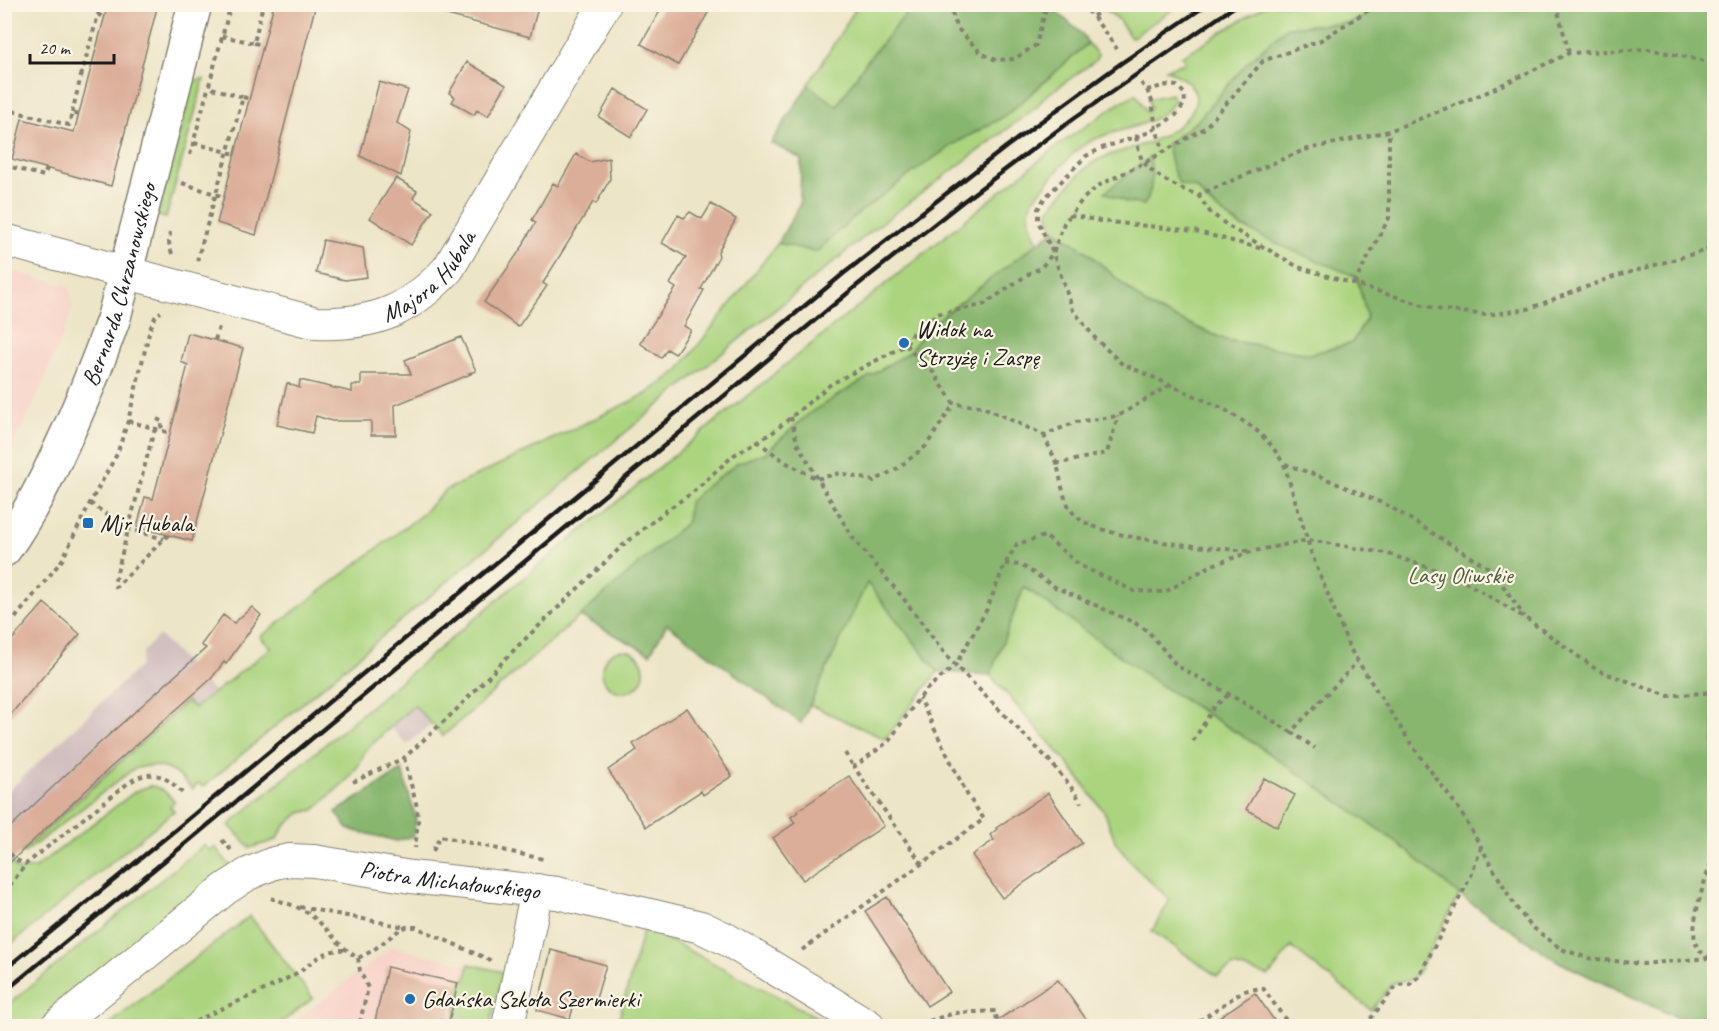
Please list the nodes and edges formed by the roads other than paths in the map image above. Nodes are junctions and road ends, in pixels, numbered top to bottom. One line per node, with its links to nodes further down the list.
1 (195, 4): 4 (street, Bernarda Chrzanowskiego)
2 (605, 4): 4 (street, Majora Hubala)
3 (4, 240): 4 (street, Majora Hubala)
4 (125, 272): 5 (street, Bernarda Chrzanowskiego)
5 (4, 550)
6 (537, 890): 7 (street, Piotra Michałowskiego); 8 (street); 9 (street, Piotra Michałowskiego)
7 (57, 1026)
8 (508, 1026)
9 (869, 1026)

